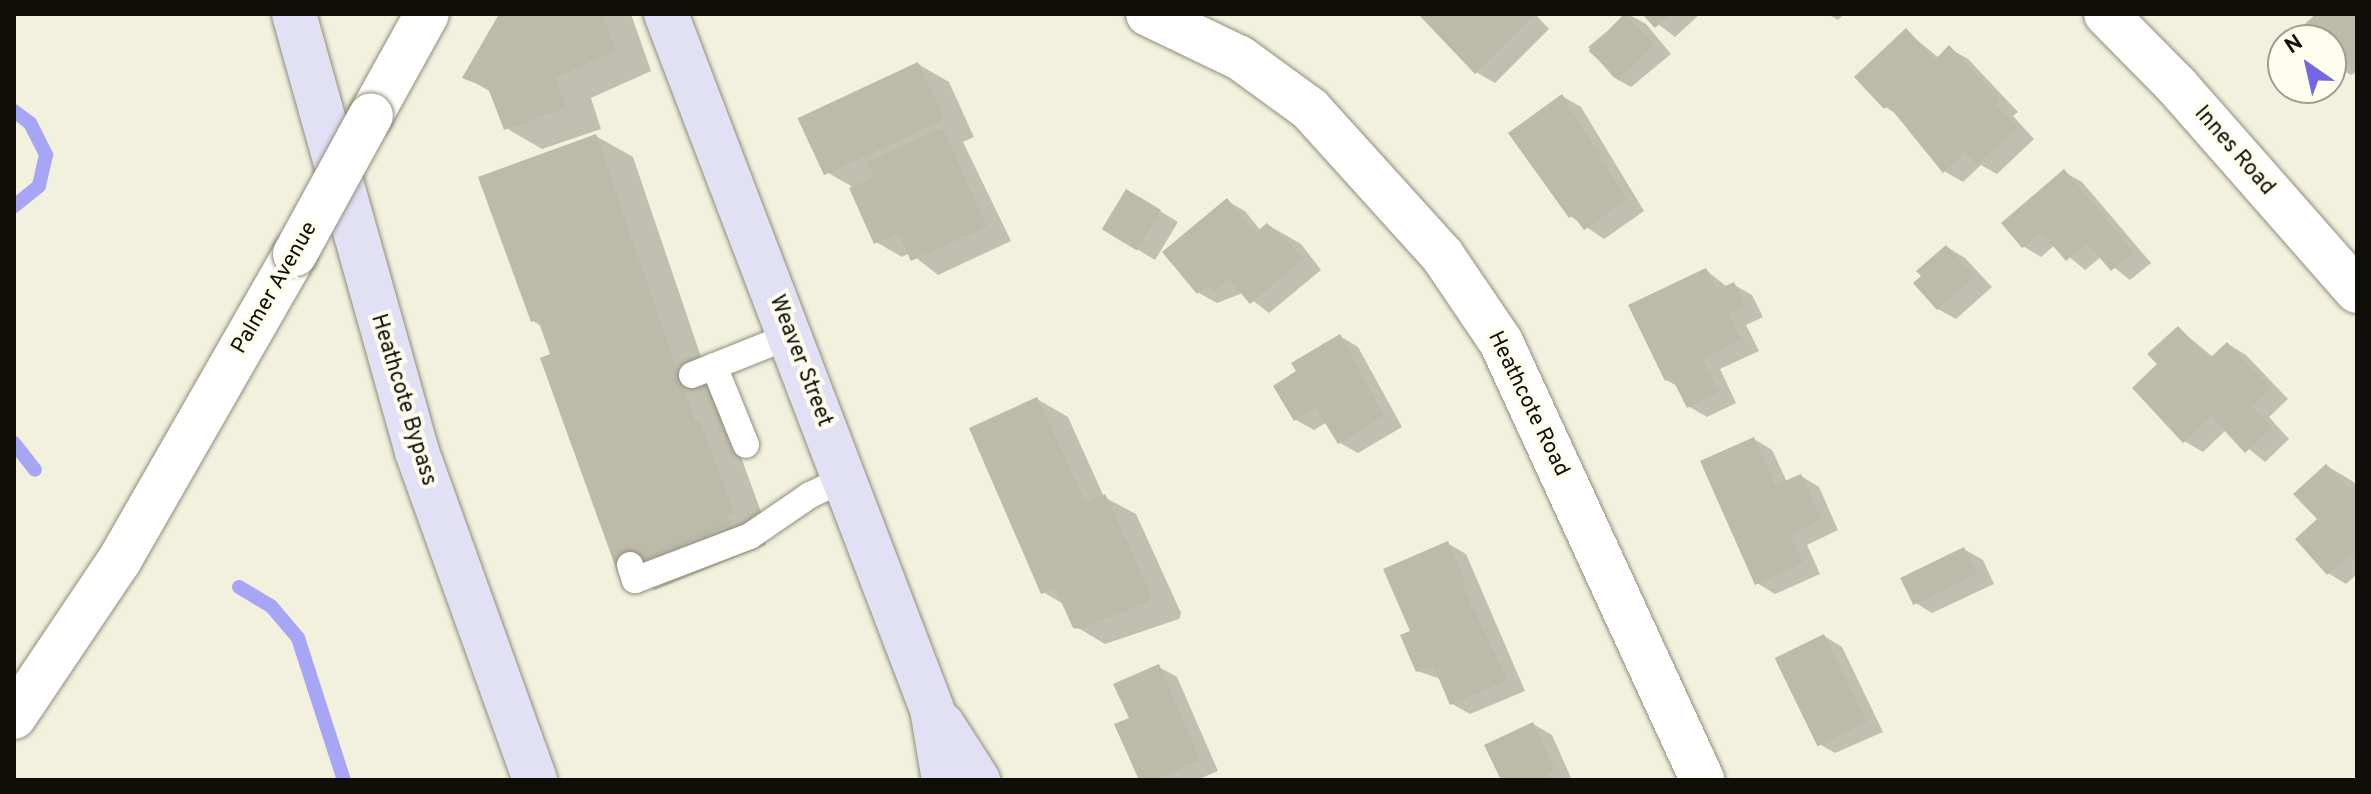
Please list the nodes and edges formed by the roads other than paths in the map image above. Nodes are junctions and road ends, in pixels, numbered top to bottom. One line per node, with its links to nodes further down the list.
1 (294, 14): 13 (main road, Heathcote Bypass)
2 (427, 14): 12 (street, Palmer Avenue, bridge)
3 (1148, 14): 16 (street, Heathcote Road)
4 (2106, 14): 6 (street, Innes Road)
5 (670, 18): 7 (main road, Weaver Street)
6 (2357, 291)
7 (790, 336): 8 (lane); 9 (main road, Weaver Street)
8 (746, 445)
9 (846, 478): 10 (lane); 11 (main road, Weaver Street)
10 (630, 565)
11 (932, 709): 14 (main road, Weaver Street); 15 (main road, Weaver Street)
12 (14, 717)
13 (535, 780)
14 (944, 780)
15 (978, 780)
16 (1702, 780)

